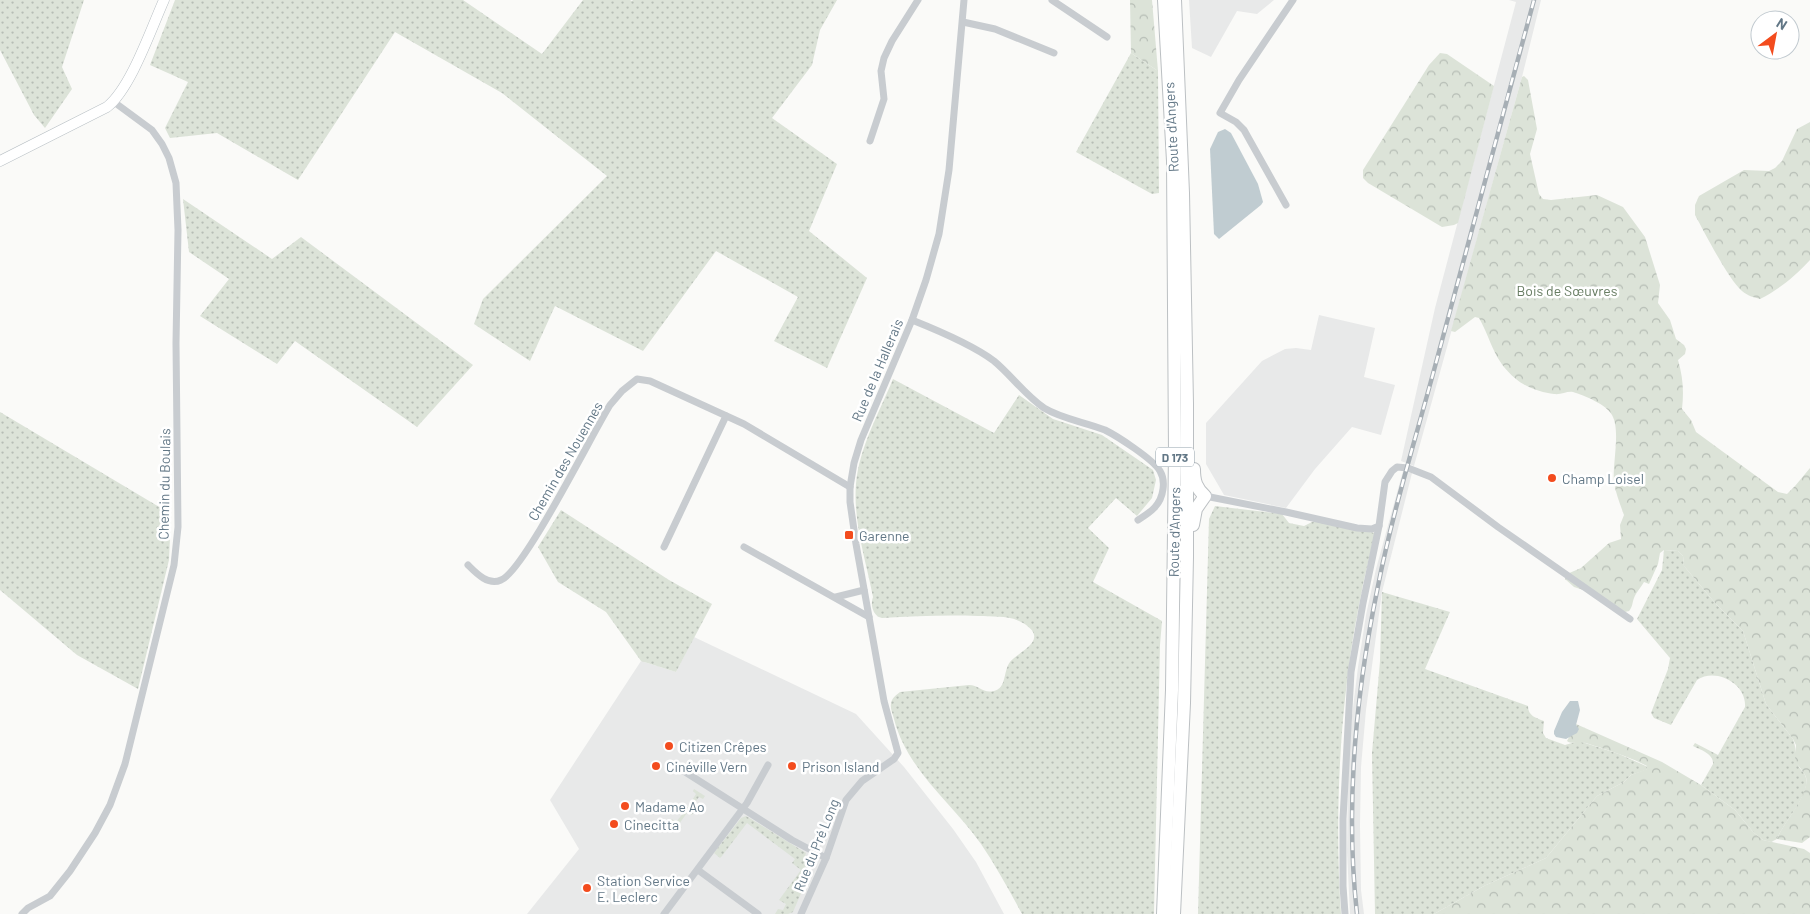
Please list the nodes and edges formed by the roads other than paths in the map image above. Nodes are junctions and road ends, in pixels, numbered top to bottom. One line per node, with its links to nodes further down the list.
1 (164, 0): 11 (street)
2 (918, 0): 12 (street)
3 (964, 0): 8 (street, Rue de la Hallerais)
4 (1052, 0): 9 (street)
5 (1164, 0): 40 (highway, Route d'Angers / D 173)
6 (1177, 0): 16 (highway, Route d'Angers / D 173)
7 (1293, 0): 14 (street)
8 (963, 22): 10 (street); 15 (street, Rue de la Hallerais)
9 (1107, 37)
10 (1054, 53)
11 (114, 102): 13 (street); 36 (street, Chemin du Boulais)
12 (870, 141)
13 (0, 162)
14 (1286, 205)
15 (912, 320): 18 (street, Rue de la Hallerais); 20 (street)
16 (1187, 404): 19 (highway); 24 (highway, Route d'Angers / D 173)
17 (726, 416): 18 (street, Chemin des Nouennes); 22 (street); 25 (street, Chemin des Nouennes)
18 (850, 487): 26 (street, Rue de la Hallerais)
19 (1204, 496): 21 (street); 24 (highway)
20 (1138, 520)
21 (1379, 526): 29 (street); 42 (street)
22 (664, 547)
23 (744, 547): 27 (street)
24 (1187, 557): 41 (highway, Route d'Angers / D 173)
25 (468, 565)
26 (864, 590): 27 (street); 28 (street, Rue de la Hallerais)
27 (836, 597): 28 (street)
28 (869, 617): 30 (street, Rue de la Hallerais)
29 (1630, 619)
30 (898, 748): 34 (street, Rue du Pré Long)
31 (768, 765): 33 (street)
32 (682, 770): 33 (street)
33 (742, 809): 34 (street); 35 (street)
34 (826, 858): 39 (street, Rue du Pré Long)
35 (698, 870): 37 (street); 38 (street)
36 (22, 914)
37 (664, 914)
38 (758, 914)
39 (801, 914)
40 (1163, 914)
41 (1174, 914)
42 (1345, 914)

